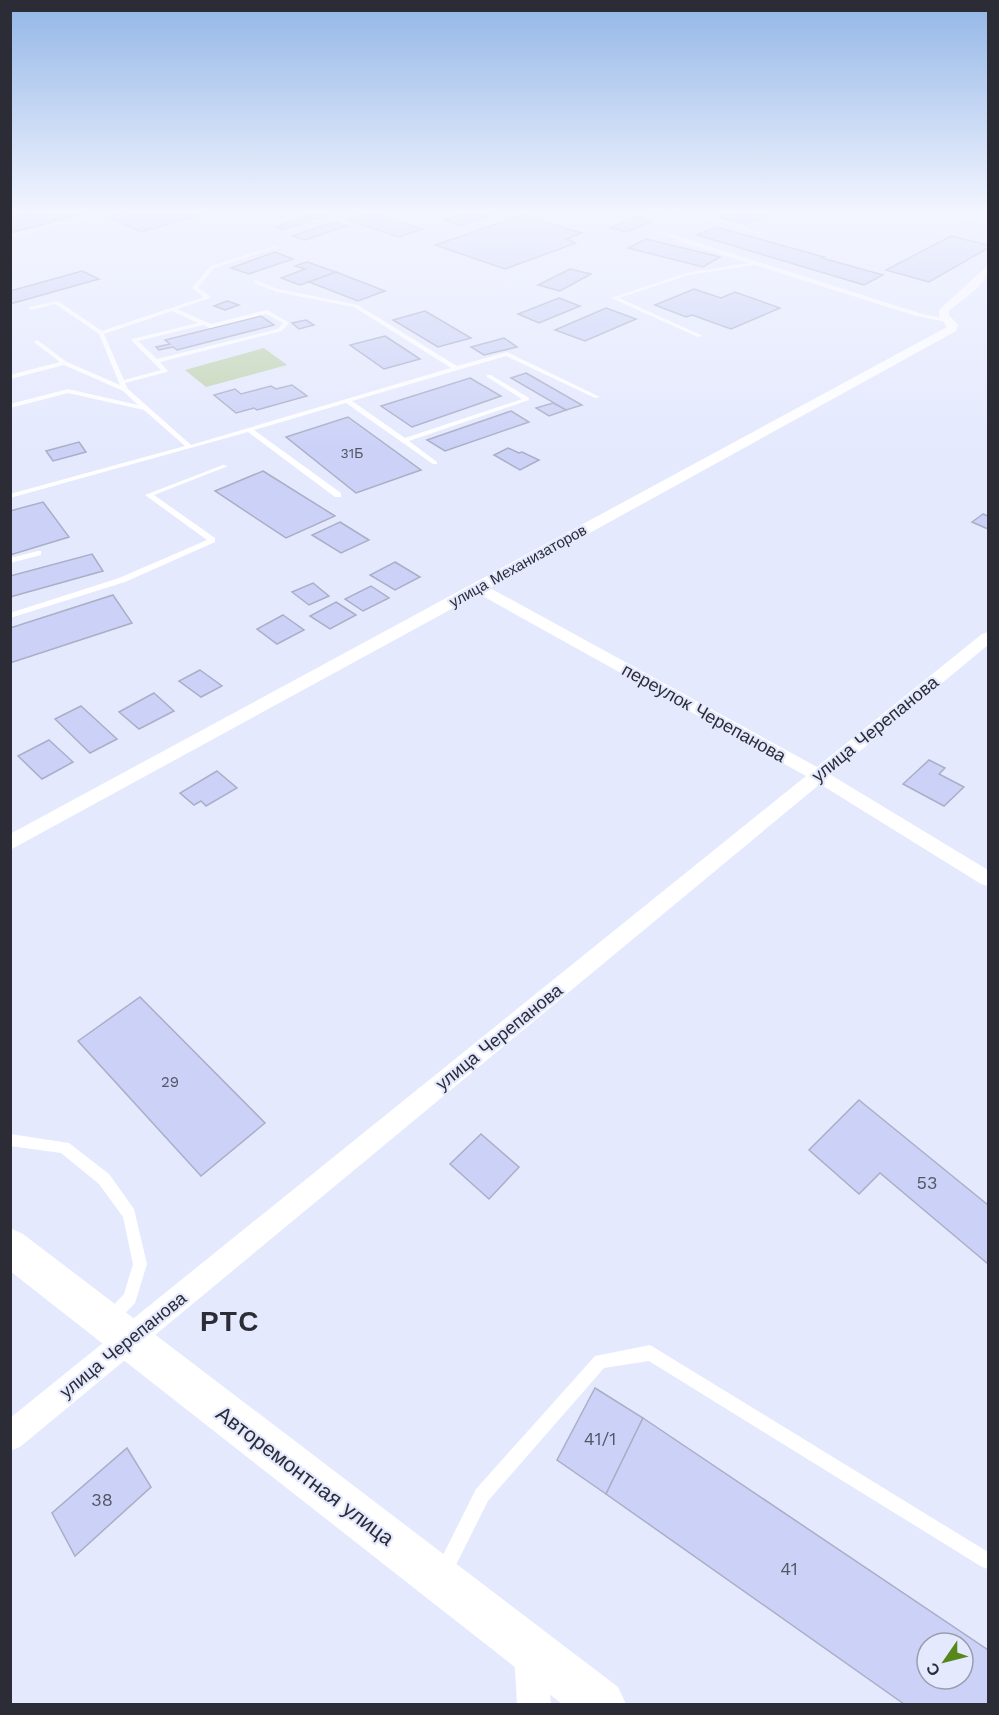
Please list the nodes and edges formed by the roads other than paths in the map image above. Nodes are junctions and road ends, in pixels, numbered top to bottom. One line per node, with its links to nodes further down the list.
1 (196, 289): 7 (lane)
2 (274, 289): 15 (lane)
3 (642, 289): 11 (lane)
4 (838, 289): 8 (lane)
5 (968, 289): 8 (street, улица Механизаторов)
6 (31, 309): 10 (lane)
7 (172, 309): 9 (lane); 10 (lane)
8 (947, 320): 33 (street, улица Механизаторов)
9 (204, 323): 13 (lane); 13 (lane)
10 (101, 333): 18 (lane)
11 (700, 336)
12 (37, 342): 14 (lane)
13 (156, 361): 18 (lane)
14 (65, 363): 17 (lane); 19 (lane)
15 (456, 368): 20 (lane); 21 (lane)
16 (489, 376): 25 (lane)
17 (10, 377)
18 (122, 382): 19 (lane)
19 (125, 390): 23 (lane)
20 (597, 397)
21 (348, 401): 24 (lane); 25 (lane)
22 (10, 406): 23 (lane)
23 (147, 408): 26 (lane)
24 (249, 430): 26 (lane); 29 (lane)
25 (403, 441): 27 (lane)
26 (190, 447): 30 (lane)
27 (435, 463)
28 (225, 466): 34 (lane)
29 (338, 495)
30 (10, 496)
31 (38, 553): 32 (lane)
32 (10, 561)
33 (479, 588): 36 (street, переулок Черепанова); 37 (street, улица Механизаторов)
34 (10, 616)
35 (988, 637): 36 (street, улица Черепанова)
36 (818, 775): 38 (street, переулок Черепанова); 41 (street, улица Черепанова)
37 (10, 843)
38 (988, 879)
39 (10, 1140): 41 (lane)
40 (10, 1247): 41 (street, Авторемонтная улица)
41 (117, 1332): 42 (street, улица Черепанова); 44 (street, Авторемонтная улица)
42 (10, 1437)
43 (988, 1561): 44 (lane)
44 (440, 1579): 45 (street, Авторемонтная улица)
45 (530, 1648): 46 (street); 47 (street, Авторемонтная улица)
46 (534, 1704)
47 (601, 1704)

